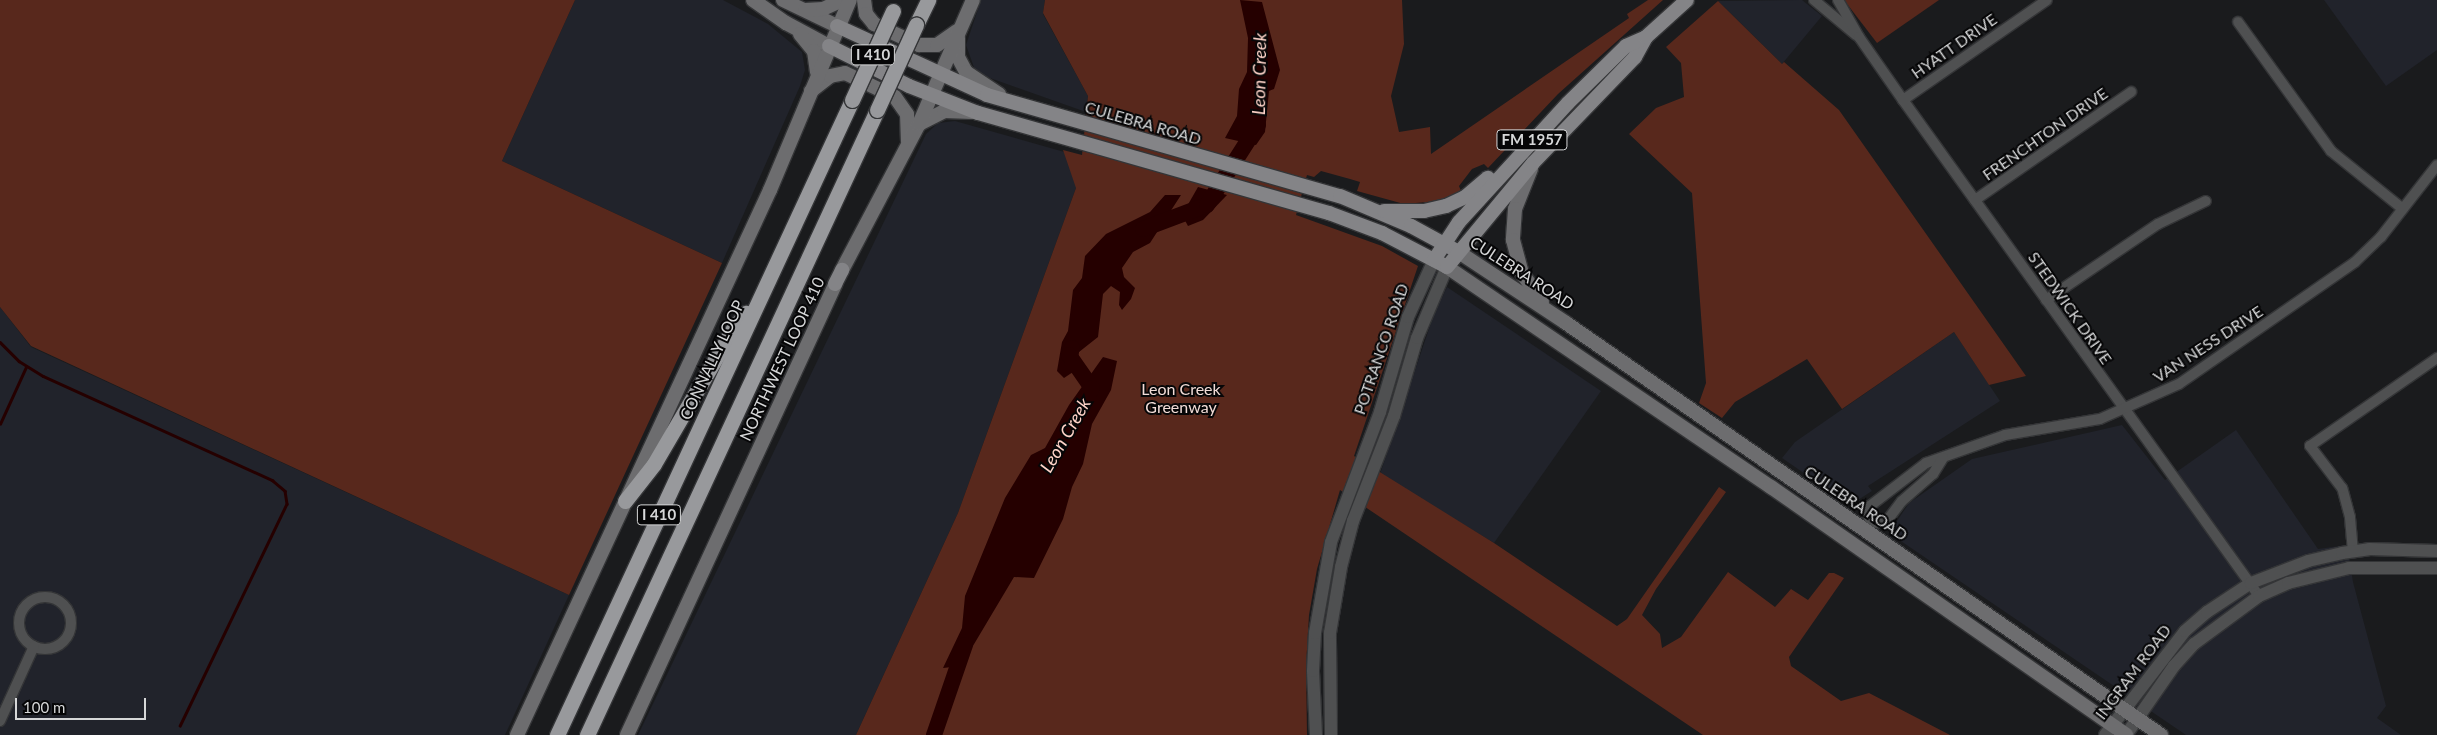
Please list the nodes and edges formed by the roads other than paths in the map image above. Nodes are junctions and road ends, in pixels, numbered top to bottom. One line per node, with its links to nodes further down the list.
1 (753, 0): 15 (main road)
2 (783, 0): 13 (main road, CULEBRA ROAD)
3 (842, 0): 13 (main road)
4 (850, 0): 16 (main road)
5 (864, 0): 17 (main road)
6 (928, 0): 66 (highway, I 410, bridge)
7 (973, 0): 17 (main road, NORTHWEST LOOP 410)
8 (1687, 0): 18 (main road, FM 1957)
9 (1814, 0): 19 (street, STEDWICK DRIVE)
10 (1838, 0): 19 (street, STEDWICK DRIVE)
11 (2043, 1): 25 (street, HYATT DRIVE)
12 (896, 6): 41 (highway, CONNALLY LOOP / I 410, bridge)
13 (802, 9): 16 (main road, CULEBRA ROAD)
14 (2238, 22): 36 (street)
15 (786, 23): 20 (main road); 22 (main road)
16 (837, 26): 20 (main road); 21 (main road, CULEBRA ROAD)
17 (961, 26): 21 (main road, NORTHWEST LOOP 410); 26 (main road)
18 (1646, 37): 30 (main road, POTRANCO ROAD / FM 1957); 31 (main road, POTRANCO ROAD / FM 1957)
19 (1859, 37): 25 (street, STEDWICK DRIVE)
20 (829, 46): 22 (main road); 24 (main road)
21 (941, 74): 24 (main road, NORTHWEST LOOP 410); 26 (main road, CULEBRA ROAD)
22 (813, 86): 29 (main road); 47 (main road)
23 (2131, 92): 33 (street, FRENCHTON DRIVE)
24 (932, 95): 27 (main road); 28 (main road, NORTHWEST LOOP 410)
25 (1903, 100): 33 (street, STEDWICK DRIVE)
26 (1014, 103): 35 (main road, CULEBRA ROAD)
27 (978, 113): 28 (main road); 39 (main road)
28 (919, 124): 29 (main road, NORTHWEST LOOP 410)
29 (908, 144): 67 (main road, NORTHWEST LOOP 410)
30 (1520, 153): 35 (main road); 37 (main road, POTRANCO ROAD / FM 1957)
31 (1533, 163): 38 (main road, POTRANCO ROAD / FM 1957); 43 (main road)
32 (2437, 165): 36 (street, VAN NESS DRIVE)
33 (1975, 200): 42 (street, STEDWICK DRIVE)
34 (2206, 201): 42 (street)
35 (1375, 210): 37 (main road, CULEBRA ROAD)
36 (2403, 210): 45 (street, VAN NESS DRIVE)
37 (1444, 243): 38 (main road, CULEBRA ROAD); 39 (main road, POTRANCO ROAD / FM 1957)
38 (1457, 251): 40 (main road, POTRANCO ROAD / FM 1957); 43 (main road, CULEBRA ROAD)
39 (1434, 260): 40 (main road); 48 (street, POTRANCO ROAD)
40 (1447, 267): 49 (street, POTRANCO ROAD); 51 (main road)
41 (761, 295): 47 (highway); 65 (highway, CONNALLY LOOP / I 410)
42 (2046, 300): 45 (street, STEDWICK DRIVE)
43 (1548, 311): 50 (main road, CULEBRA ROAD)
44 (2437, 358): 53 (street)
45 (2123, 410): 46 (street, VAN NESS DRIVE); 55 (street, STEDWICK DRIVE)
46 (1943, 458): 50 (street); 50 (street, VAN NESS DRIVE)
47 (625, 501): 64 (main road)
48 (1339, 517): 49 (street); 58 (street, POTRANCO ROAD)
49 (1353, 521): 59 (street, POTRANCO ROAD)
50 (1868, 527): 51 (street); 60 (main road, CULEBRA ROAD)
51 (1854, 545): 63 (main road)
52 (2437, 551): 53 (street, INGRAM ROAD)
53 (2353, 552): 55 (street, INGRAM ROAD)
54 (2437, 568): 56 (street, INGRAM ROAD)
55 (2251, 584): 56 (street, STEDWICK DRIVE); 60 (street, INGRAM ROAD)
56 (2258, 596): 61 (street, INGRAM ROAD)
57 (34, 646): 57 (street); 62 (street)
58 (1313, 690): 59 (street); 68 (street, POTRANCO ROAD)
59 (1328, 690): 69 (street, POTRANCO ROAD)
60 (2126, 710): 61 (main road, CULEBRA ROAD); 63 (street, INGRAM ROAD)
61 (2138, 719): 70 (street, INGRAM ROAD); 71 (main road, CULEBRA ROAD)
62 (0, 721)
63 (2109, 731): 70 (main road)
64 (517, 735)
65 (557, 735)
66 (587, 735)
67 (627, 735)
68 (1316, 735)
69 (1331, 735)
70 (2126, 735)
71 (2161, 735)

